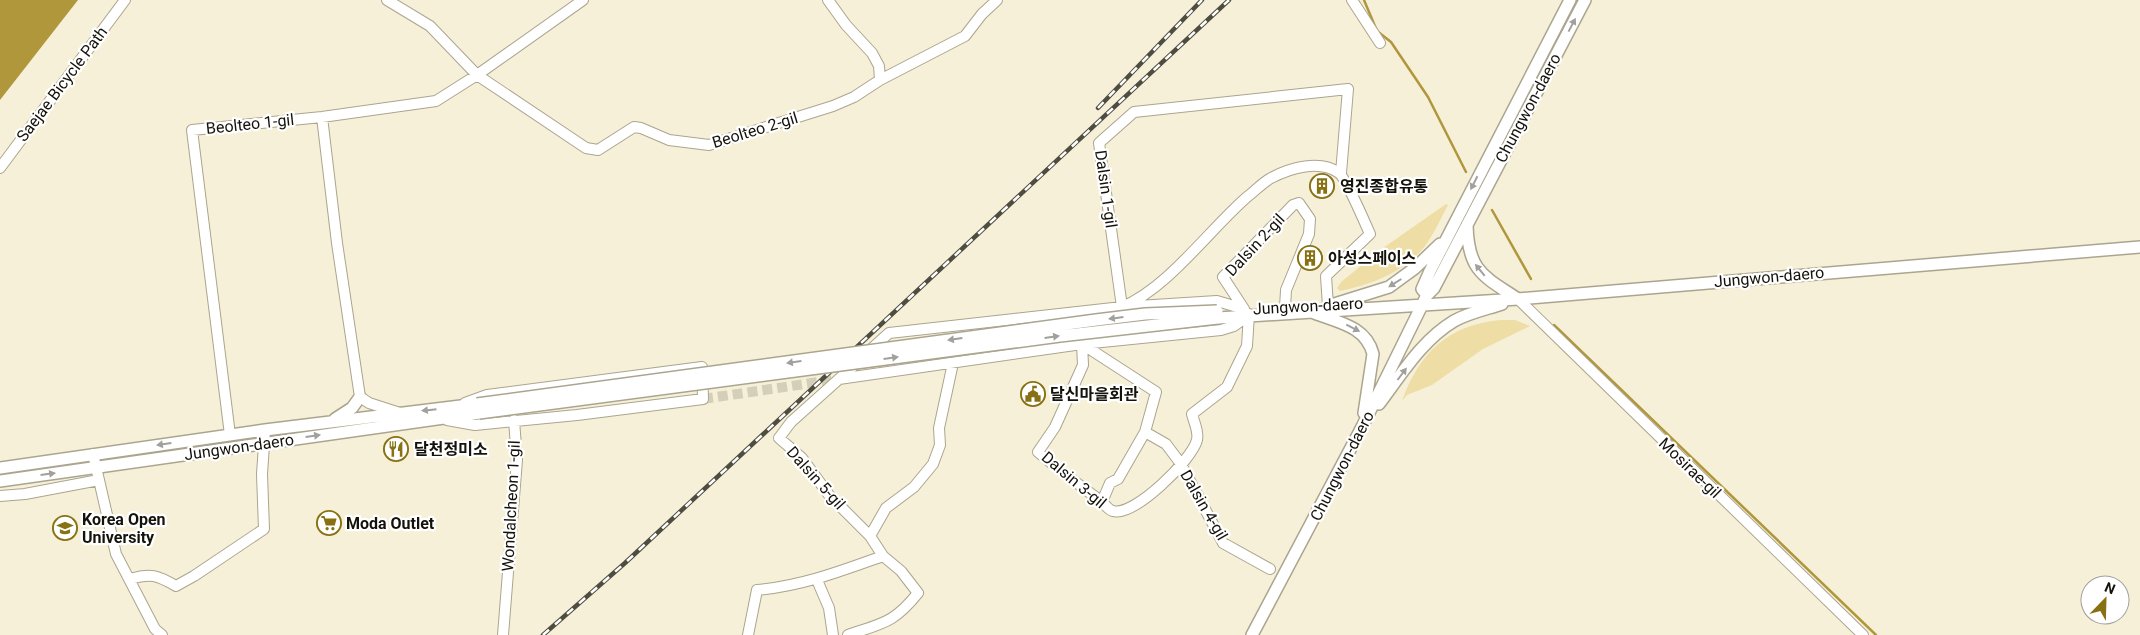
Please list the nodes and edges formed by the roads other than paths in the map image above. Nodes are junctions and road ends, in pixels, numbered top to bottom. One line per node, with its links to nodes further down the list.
1 (125, 0): 13 (street, Saejae Bicycle Path)
2 (387, 0): 10 (street, Beolteo 2-gil)
3 (583, 0): 10 (street, Beolteo 1-gil)
4 (828, 0): 11 (street)
5 (998, 0): 11 (street, Beolteo 2-gil)
6 (1352, 0): 9 (street)
7 (1570, 0): 16 (street, Chungwon-daero, one-way to 16)
8 (1585, 0): 15 (street, Chungwon-daero, one-way to 8)
9 (1380, 43)
10 (478, 76): 11 (street, Beolteo 2-gil); 12 (street, Beolteo 1-gil)
11 (880, 80)
12 (322, 117): 30 (street); 40 (street, Beolteo 1-gil)
13 (0, 168)
14 (1341, 174): 21 (street); 23 (street); 23 (street, Dalsin 1-gil)
15 (1467, 223): 18 (street, Chungwon-daero); 19 (street, one-way to 15)
16 (1445, 239): 18 (street, Chungwon-daero); 21 (street, one-way to 21)
17 (2140, 247): 19 (street, Jungwon-daero)
18 (1427, 295): 22 (street, Chungwon-daero)
19 (1518, 299): 22 (street, Jungwon-daero); 37 (street, one-way to 19); 61 (street, Mosirae-gil)
20 (1398, 305): 21 (street, Jungwon-daero); 22 (street, Jungwon-daero); 25 (street, Jungwon-daero)
21 (1328, 306): 24 (street, Jungwon-daero)
22 (1421, 306): 37 (street, Chungwon-daero)
23 (1122, 307): 26 (street); 29 (street)
24 (1285, 308): 26 (street, Jungwon-daero); 26 (street, Dalsin 2-gil)
25 (1307, 311): 26 (street, Jungwon-daero); 37 (street, one-way to 37)
26 (1247, 312): 27 (street); 32 (street, Jungwon-daero, bridge); 43 (street, Dalsin 3-gil)
27 (1082, 344): 28 (street); 39 (street); 49 (street, Dalsin 3-gil)
28 (953, 363): 29 (street); 50 (street)
29 (839, 379): 50 (street, Dalsin 5-gil)
30 (360, 397): 33 (street); 36 (street)
31 (452, 407): 32 (street, Jungwon-daero); 33 (street, Jungwon-daero, one-way to 33); 35 (street)
32 (478, 409): 34 (street, Jungwon-daero)
33 (401, 413): 36 (street, Jungwon-daero)
34 (441, 418): 35 (street, Wondalcheon 1-gil); 41 (street, Jungwon-daero, one-way to 34)
35 (514, 420): 56 (street, Wondalcheon 1-gil)
36 (332, 421): 38 (street, Jungwon-daero)
37 (1362, 427): 60 (street, Chungwon-daero)
38 (265, 430): 40 (street, Jungwon-daero); 41 (street)
39 (1145, 432): 43 (street, Dalsin 4-gil); 49 (street)
40 (230, 435): 42 (street, Jungwon-daero, one-way to 42)
41 (264, 443): 44 (street, Jungwon-daero); 53 (street)
42 (94, 454): 44 (street); 45 (street, Jungwon-daero)
43 (1181, 464): 49 (street, Dalsin 3-gil); 52 (street, Dalsin 4-gil)
44 (96, 467): 46 (street); 47 (street, Jungwon-daero, one-way to 44)
45 (0, 468)
46 (100, 480): 48 (street); 53 (street)
47 (0, 481)
48 (0, 496)
49 (1102, 502)
50 (870, 536): 51 (street, Dalsin 5-gil)
51 (883, 556): 54 (street); 59 (street, Dalsin 5-gil)
52 (1270, 569)
53 (130, 579): 55 (street)
54 (817, 580): 57 (street); 58 (street)
55 (156, 633)
56 (503, 635)
57 (748, 635)
58 (833, 635)
59 (848, 635)
60 (1252, 635)
61 (1863, 635)

